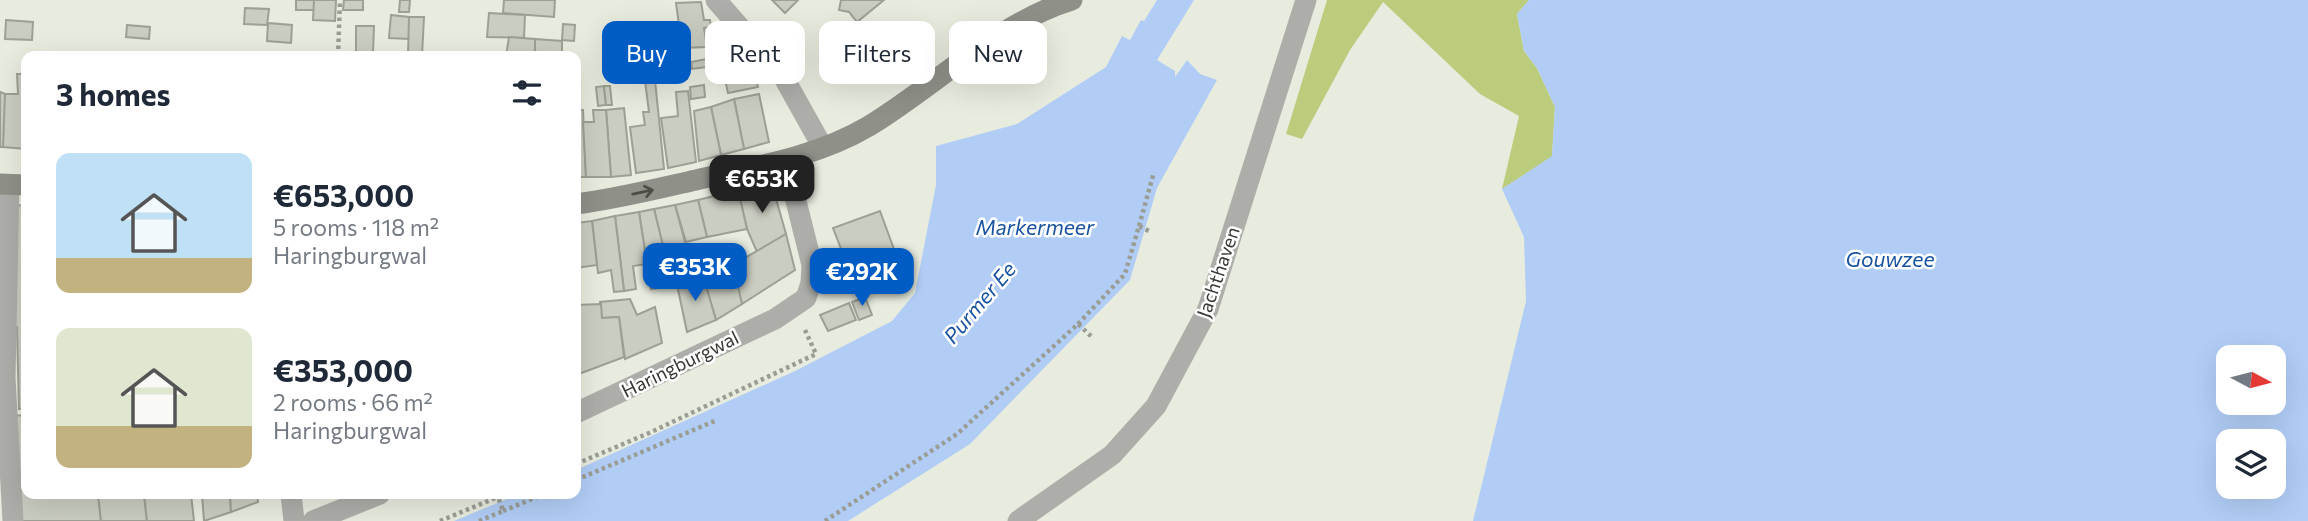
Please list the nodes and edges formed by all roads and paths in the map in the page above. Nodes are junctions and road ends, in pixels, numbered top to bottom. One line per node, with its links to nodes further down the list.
1 (340, 0): 5 (path)
2 (716, 0): 6 (street)
3 (1072, 0): 6 (street)
4 (1306, 0): 32 (street, Jachthaven)
5 (338, 51)
6 (822, 146): 7 (street)
7 (786, 161): 10 (street, one-way to 7); 16 (street, Haringburgwal)
8 (1154, 172): 11 (path)
9 (12, 185): 26 (street)
10 (581, 203)
11 (1139, 226): 12 (path); 13 (path)
12 (1152, 232)
13 (1078, 324): 14 (path); 31 (path)
14 (1093, 338)
15 (809, 339): 18 (path)
16 (581, 411)
17 (717, 421): 19 (path)
18 (581, 462)
19 (581, 478)
20 (292, 499): 27 (street)
21 (368, 499): 28 (street)
22 (491, 499): 29 (path)
23 (499, 499): 25 (path)
24 (532, 499): 25 (path)
25 (503, 511): 30 (path)
26 (13, 521)
27 (294, 521)
28 (313, 521)
29 (440, 521)
30 (480, 521)
31 (825, 521)
32 (1018, 521)

